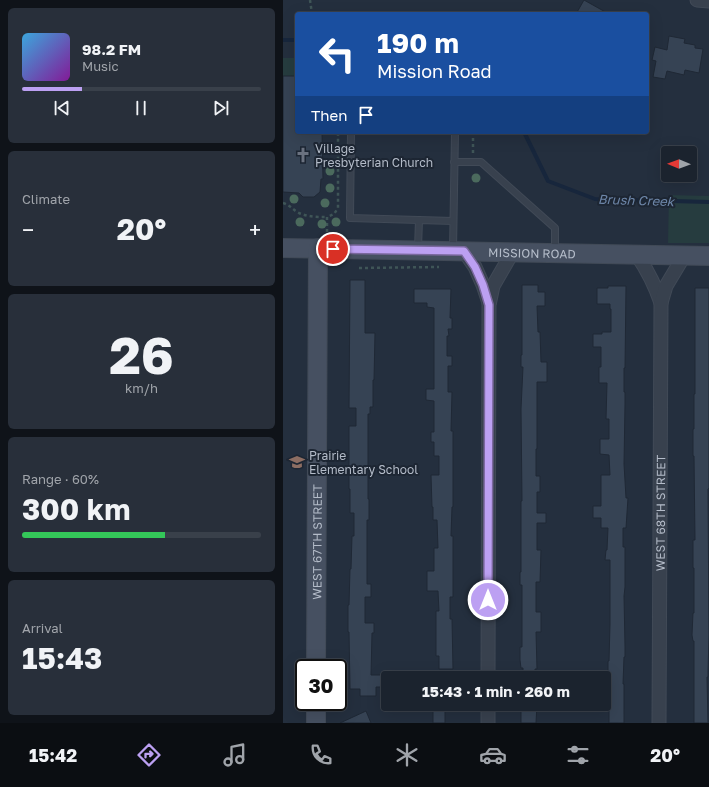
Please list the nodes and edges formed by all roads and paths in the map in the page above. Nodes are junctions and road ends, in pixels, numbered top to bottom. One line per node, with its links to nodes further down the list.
1 (311, 0): 4 (path)
2 (697, 0): 3 (street)
3 (709, 1)
4 (312, 12)
5 (338, 134): 12 (path)
6 (351, 134): 13 (lane)
7 (455, 134): 9 (lane)
8 (473, 134): 10 (path)
9 (455, 162): 10 (lane); 14 (lane)
10 (473, 162): 21 (lane)
11 (283, 203): 12 (path)
12 (327, 217): 15 (path)
13 (419, 220): 14 (lane); 18 (lane)
14 (453, 220): 19 (lane)
15 (327, 232)
16 (283, 248): 17 (street, MISSION ROAD)
17 (318, 248): 18 (street, MISSION ROAD); 29 (street, WEST 67TH STREET)
18 (419, 250): 19 (street, MISSION ROAD)
19 (459, 251): 20 (street, MISSION ROAD); 28 (street)
20 (512, 253): 21 (street, MISSION ROAD); 28 (street)
21 (555, 254): 22 (street, MISSION ROAD)
22 (637, 255): 23 (street, MISSION ROAD); 27 (street, WEST 68TH STREET)
23 (684, 256): 24 (street, MISSION ROAD); 27 (street, WEST 68TH STREET)
24 (709, 256)
25 (445, 267): 26 (path)
26 (359, 268)
27 (661, 303): 35 (street, WEST 68TH STREET)
28 (489, 305): 30 (street)
29 (316, 659)
30 (488, 671)
31 (316, 711): 33 (street)
32 (488, 711): 34 (street)
33 (316, 723)
34 (488, 723)
35 (659, 723)

